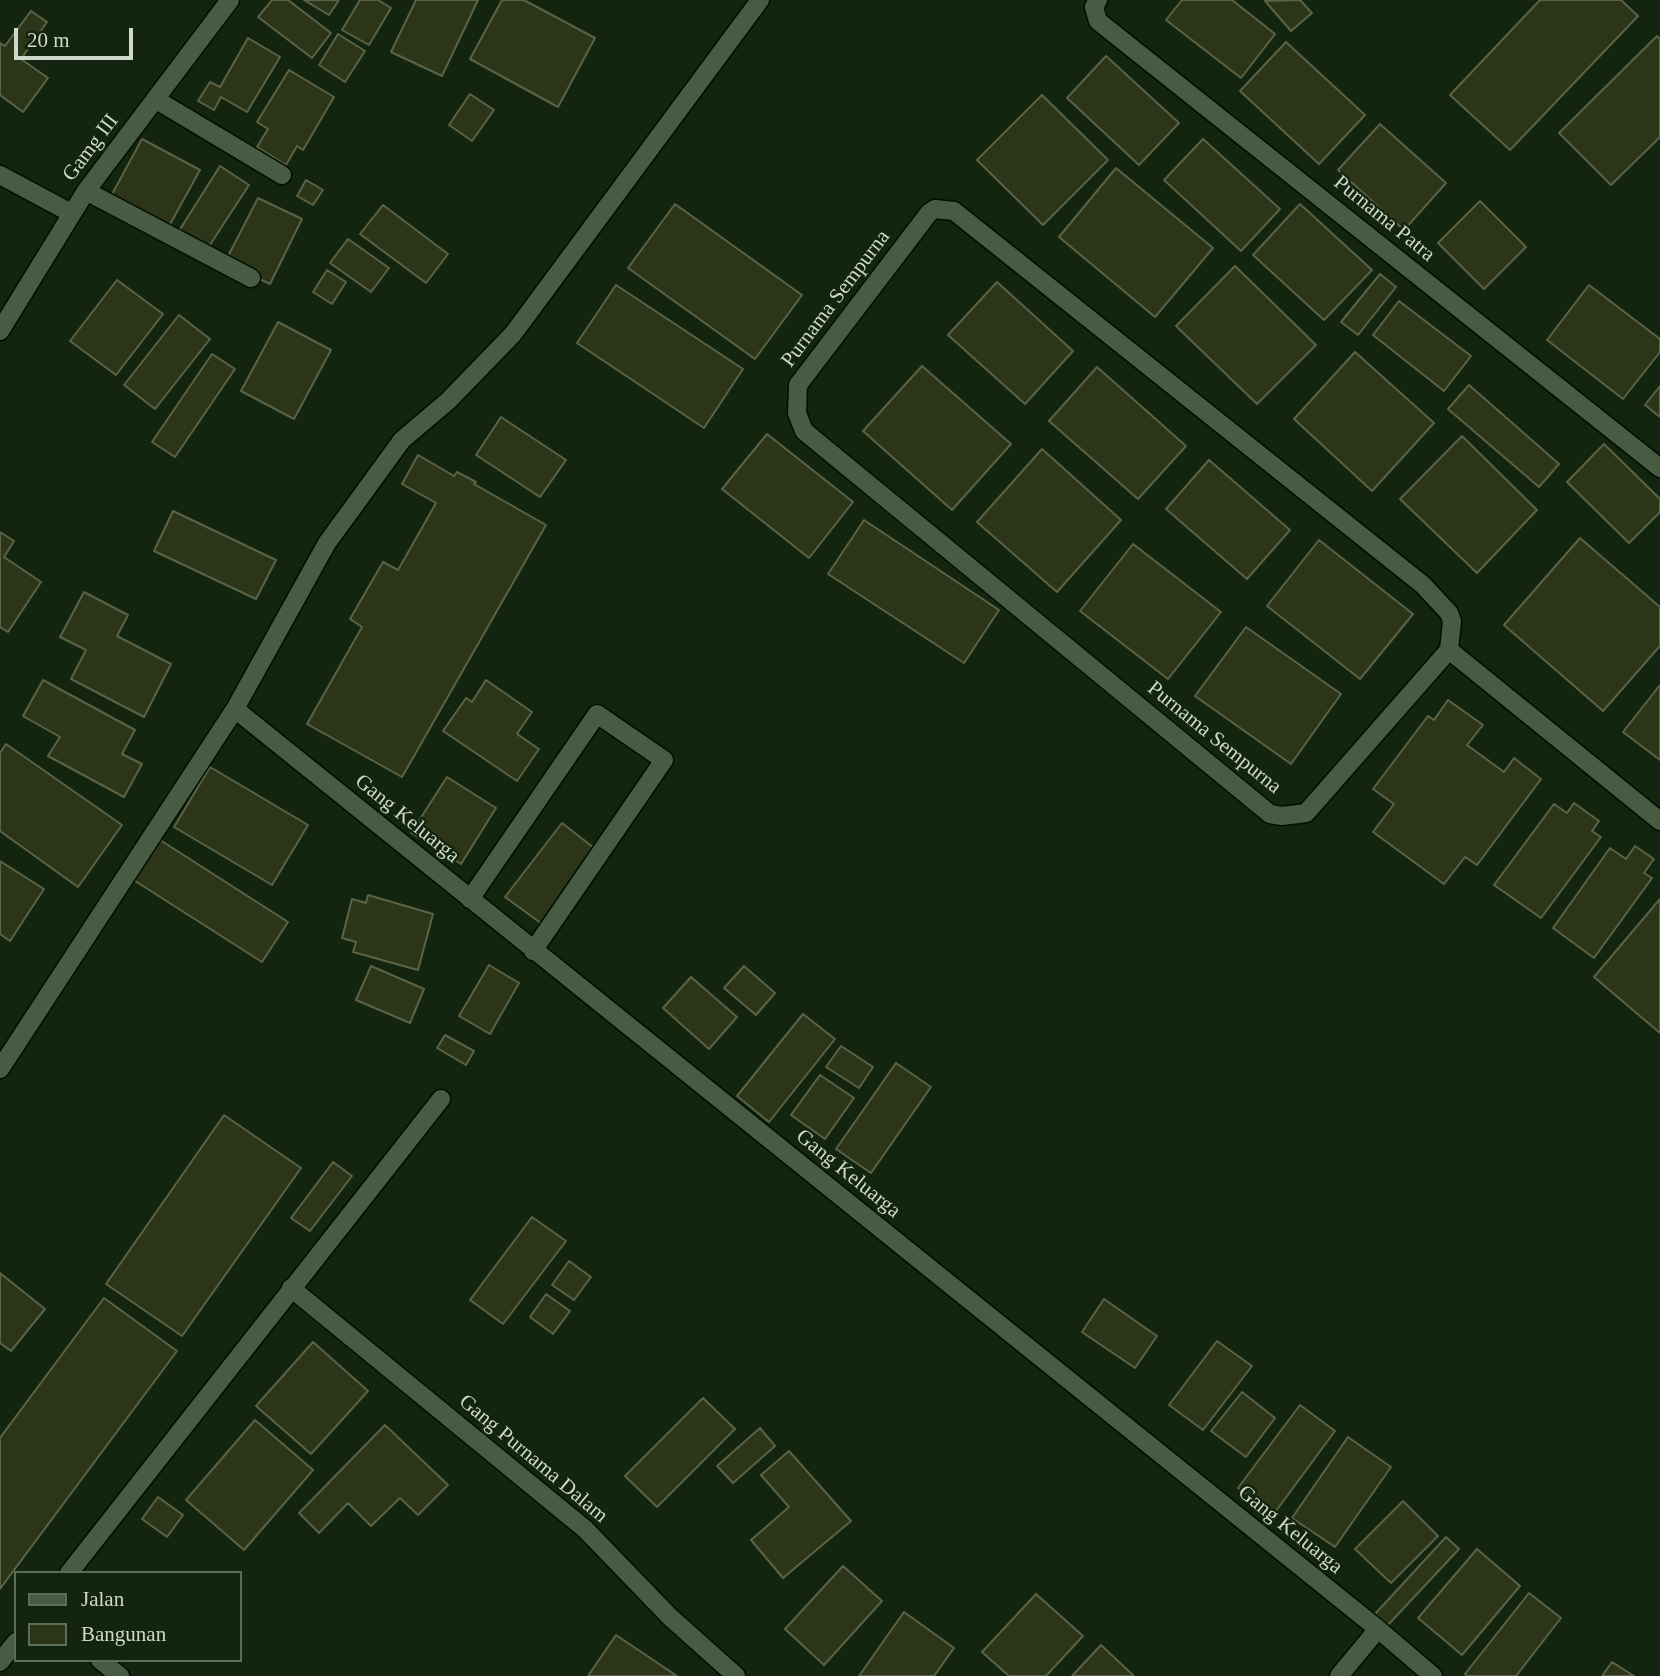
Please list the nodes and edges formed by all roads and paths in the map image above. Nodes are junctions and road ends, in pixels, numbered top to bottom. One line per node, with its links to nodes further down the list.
1 (230, 0): 4 (street, Gamg III)
2 (760, 0): 13 (street)
3 (1098, 0): 11 (street, Purnama Patra)
4 (155, 99): 6 (street); 7 (street, Gamg III)
5 (0, 175): 8 (street)
6 (282, 175)
7 (86, 191): 8 (street, Gamg III); 9 (street)
8 (71, 213): 10 (street, Gamg III)
9 (251, 278)
10 (0, 331)
11 (1660, 468)
12 (1449, 650): 12 (street, Purnama Sempurna); 14 (street)
13 (235, 709): 15 (street, Gang Keluarga); 17 (street)
14 (1660, 821)
15 (470, 899): 16 (street, Gang Keluarga); 16 (street)
16 (533, 951): 21 (street, Gang Keluarga)
17 (0, 1069)
18 (441, 1100): 19 (street)
19 (292, 1288): 20 (street); 26 (street, Gang Purnama Dalam)
20 (71, 1571)
21 (1378, 1629): 27 (street); 28 (street, Gang Keluarga)
22 (14, 1644): 23 (street)
23 (0, 1662)
24 (102, 1662): 25 (street)
25 (120, 1676)
26 (736, 1676)
27 (1339, 1676)
28 (1433, 1676)

